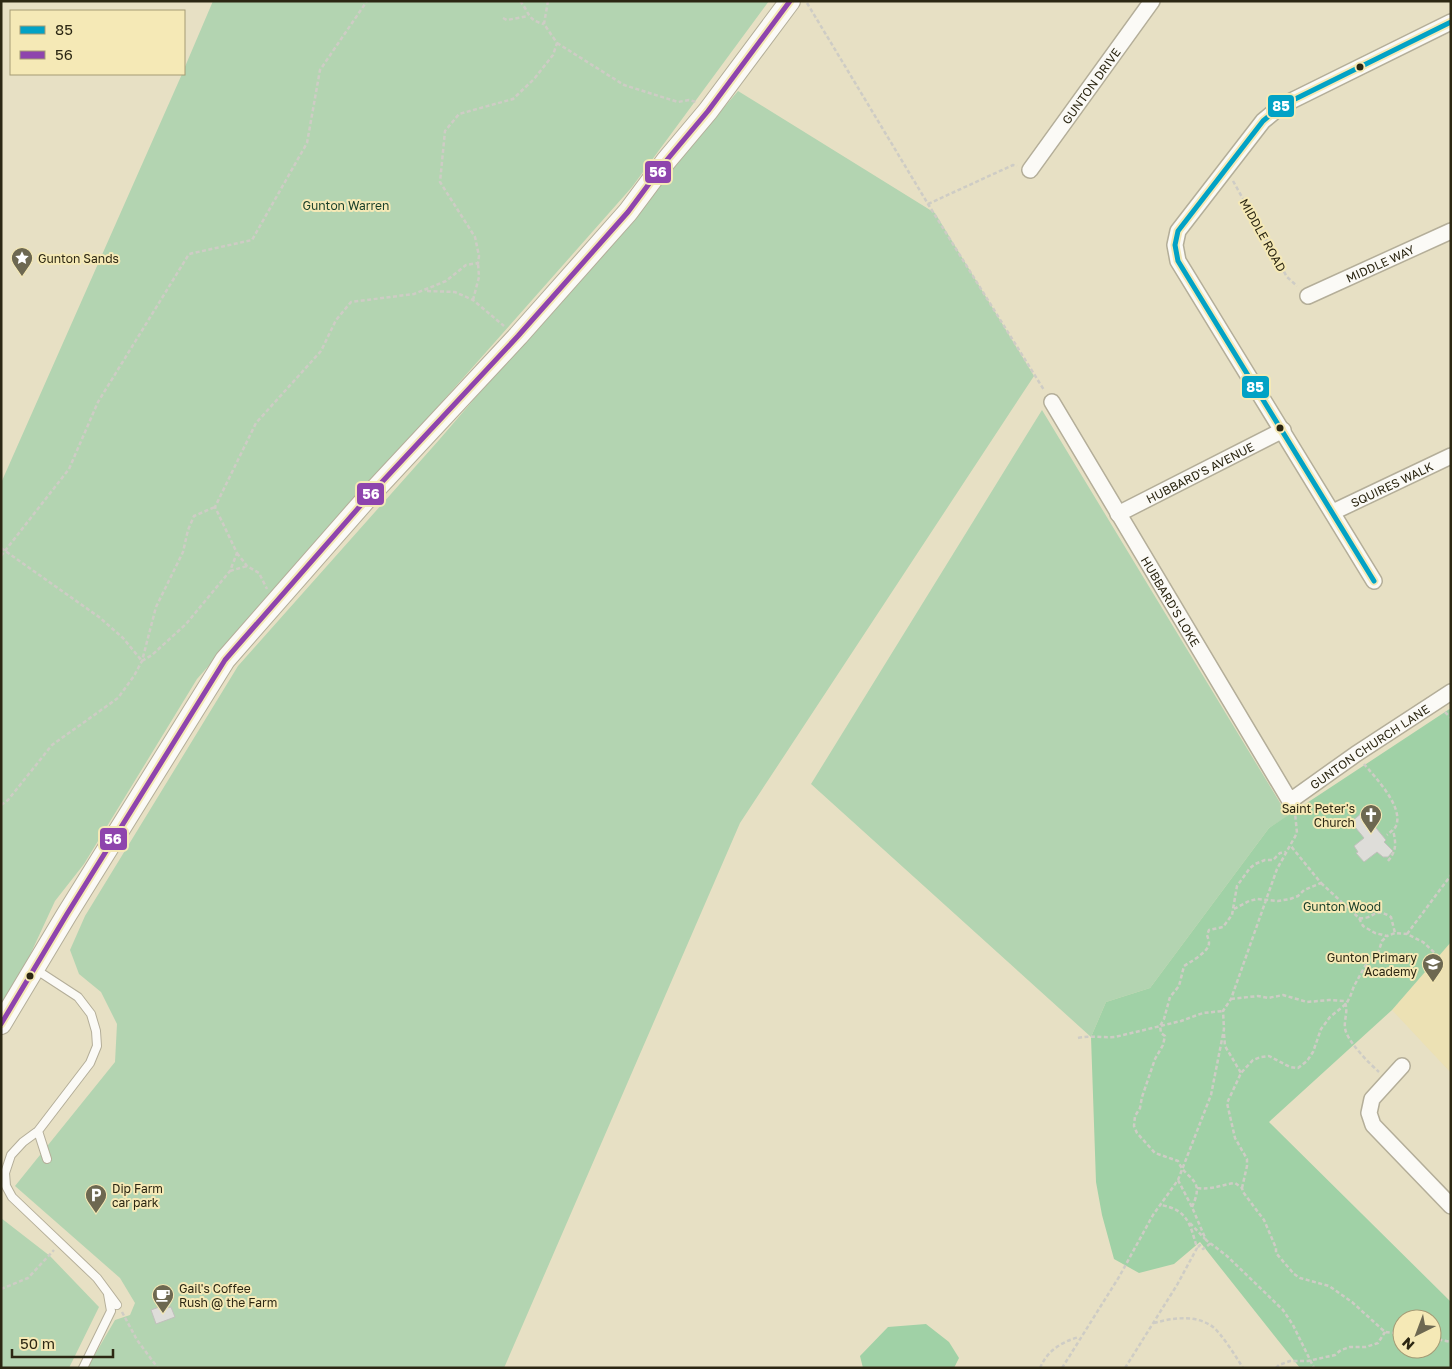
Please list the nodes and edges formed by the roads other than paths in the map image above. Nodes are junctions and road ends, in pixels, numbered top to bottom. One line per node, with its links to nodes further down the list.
1 (790, 1): 15 (main road)
2 (1152, 1): 4 (street, GUNTON DRIVE)
3 (1451, 22): 8 (street)
4 (1030, 170)
5 (1451, 230): 6 (street, MIDDLE WAY)
6 (1308, 296)
7 (1052, 402): 11 (street, HUBBARD'S LOKE)
8 (1283, 430): 10 (street); 11 (street, HUBBARD'S AVENUE)
9 (1451, 456): 10 (street, SQUIRES WALK)
10 (1333, 512): 12 (street)
11 (1118, 514): 14 (street, HUBBARD'S LOKE)
12 (1374, 580)
13 (1451, 692): 14 (street, GUNTON CHURCH LANE)
14 (1293, 806)
15 (35, 969): 16 (main road); 18 (lane)
16 (1, 1024)
17 (1402, 1066): 20 (street)
18 (38, 1131): 19 (lane); 21 (lane)
19 (47, 1159)
20 (1451, 1206)
21 (108, 1292): 22 (lane); 23 (lane)
22 (117, 1305)
23 (82, 1368)

